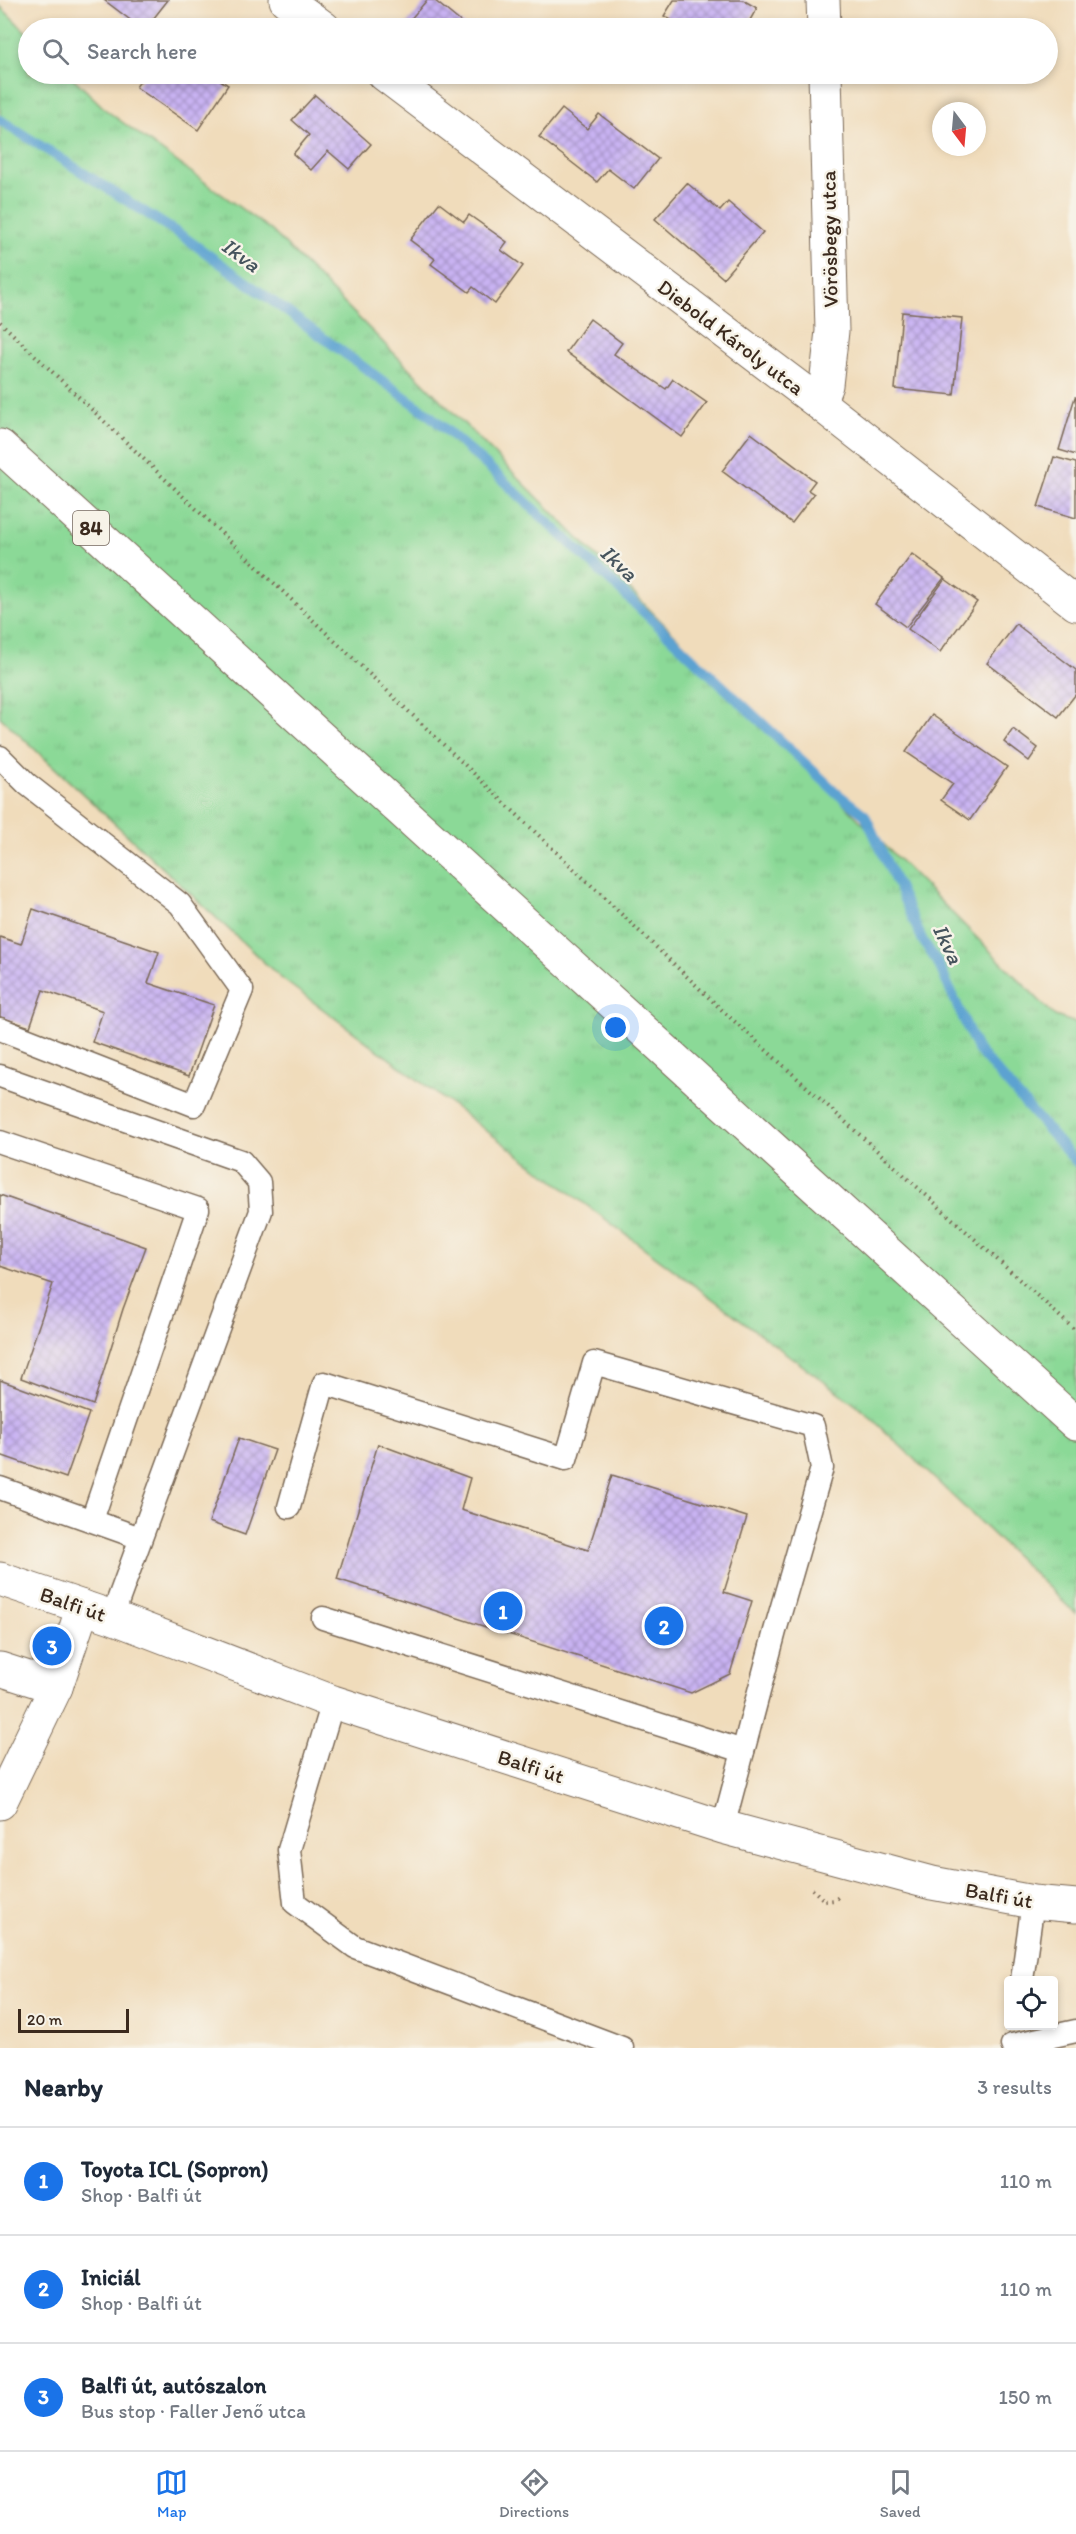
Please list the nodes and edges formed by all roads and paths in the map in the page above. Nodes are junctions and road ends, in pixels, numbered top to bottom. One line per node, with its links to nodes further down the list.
1 (286, 0): 3 (main road)
2 (823, 0): 4 (main road)
3 (310, 18)
4 (824, 18)
5 (397, 84): 8 (main road, Diebold Károly utca)
6 (825, 84): 8 (main road, Vörösbegy utca)
7 (0, 322): 15 (path)
8 (819, 403): 10 (main road, Diebold Károly utca)
9 (0, 446): 16 (main road, 84)
10 (1076, 604)
11 (0, 757): 12 (lane)
12 (0, 1029)
13 (0, 1076): 20 (lane)
14 (0, 1142): 19 (lane)
15 (1076, 1331)
16 (1076, 1424)
17 (0, 1488): 19 (lane)
18 (290, 1507): 27 (lane)
19 (92, 1520): 20 (lane)
20 (140, 1538): 22 (lane)
21 (0, 1579): 22 (main road, Balfi út)
22 (97, 1612): 25 (main road); 26 (main road, Balfi út)
23 (323, 1618): 27 (lane)
24 (0, 1669): 25 (main road)
25 (56, 1687): 28 (main road)
26 (333, 1702): 29 (main road, Balfi út); 35 (lane)
27 (743, 1751): 29 (lane)
28 (0, 1803)
29 (723, 1827): 30 (main road, Balfi út)
30 (1033, 1902): 31 (main road, Balfi út); 32 (lane)
31 (1076, 1906)
32 (1023, 1976)
33 (1076, 2031): 34 (lane)
34 (1013, 2039)
35 (622, 2048)

